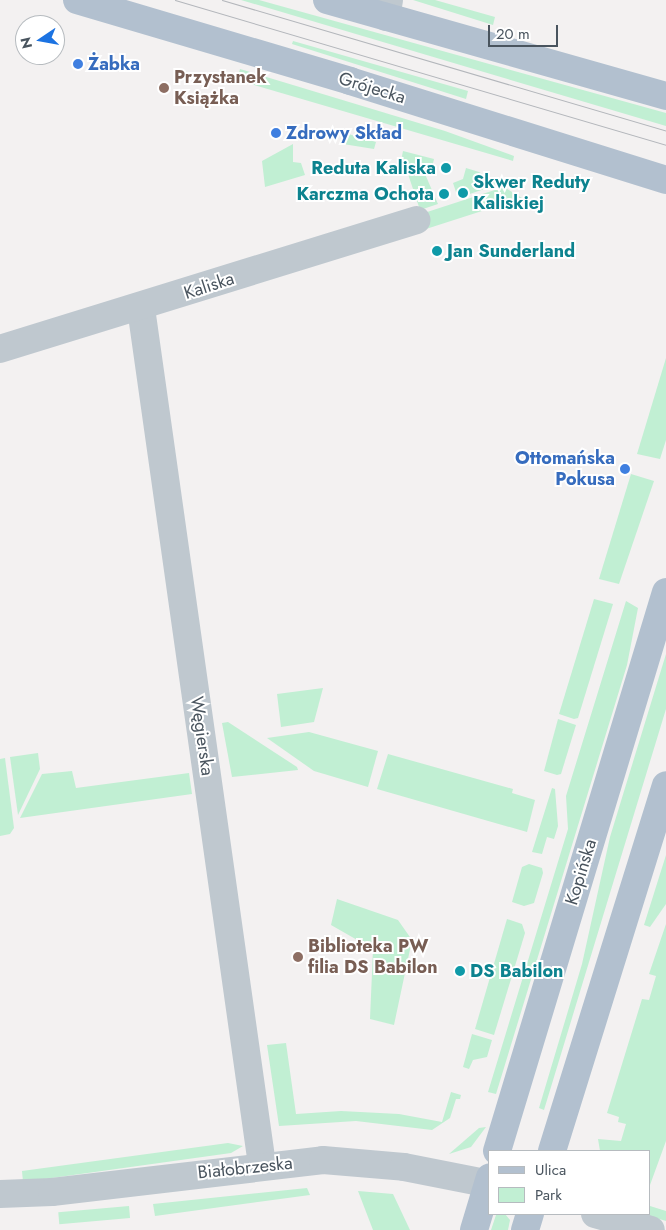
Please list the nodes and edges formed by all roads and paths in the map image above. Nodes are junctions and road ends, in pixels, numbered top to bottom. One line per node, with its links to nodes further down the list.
1 (77, 0): 5 (main road, Grójecka)
2 (327, 0): 3 (main road)
3 (387, 9): 4 (main road)
4 (666, 96)
5 (666, 180)
6 (416, 220): 7 (street, Kaliska)
7 (141, 308): 8 (street, Kaliska); 13 (street, Węgierska)
8 (0, 349)
9 (666, 592): 11 (main road, Kopińska)
10 (666, 785): 12 (main road)
11 (497, 1150)
12 (552, 1150)
13 (262, 1165): 14 (street, Białobrzeska); 16 (street, Białobrzeska)
14 (488, 1181)
15 (488, 1184): 19 (main road)
16 (0, 1194)
17 (530, 1215): 20 (main road)
18 (598, 1215): 21 (street)
19 (474, 1230)
20 (525, 1230)
21 (651, 1230)

